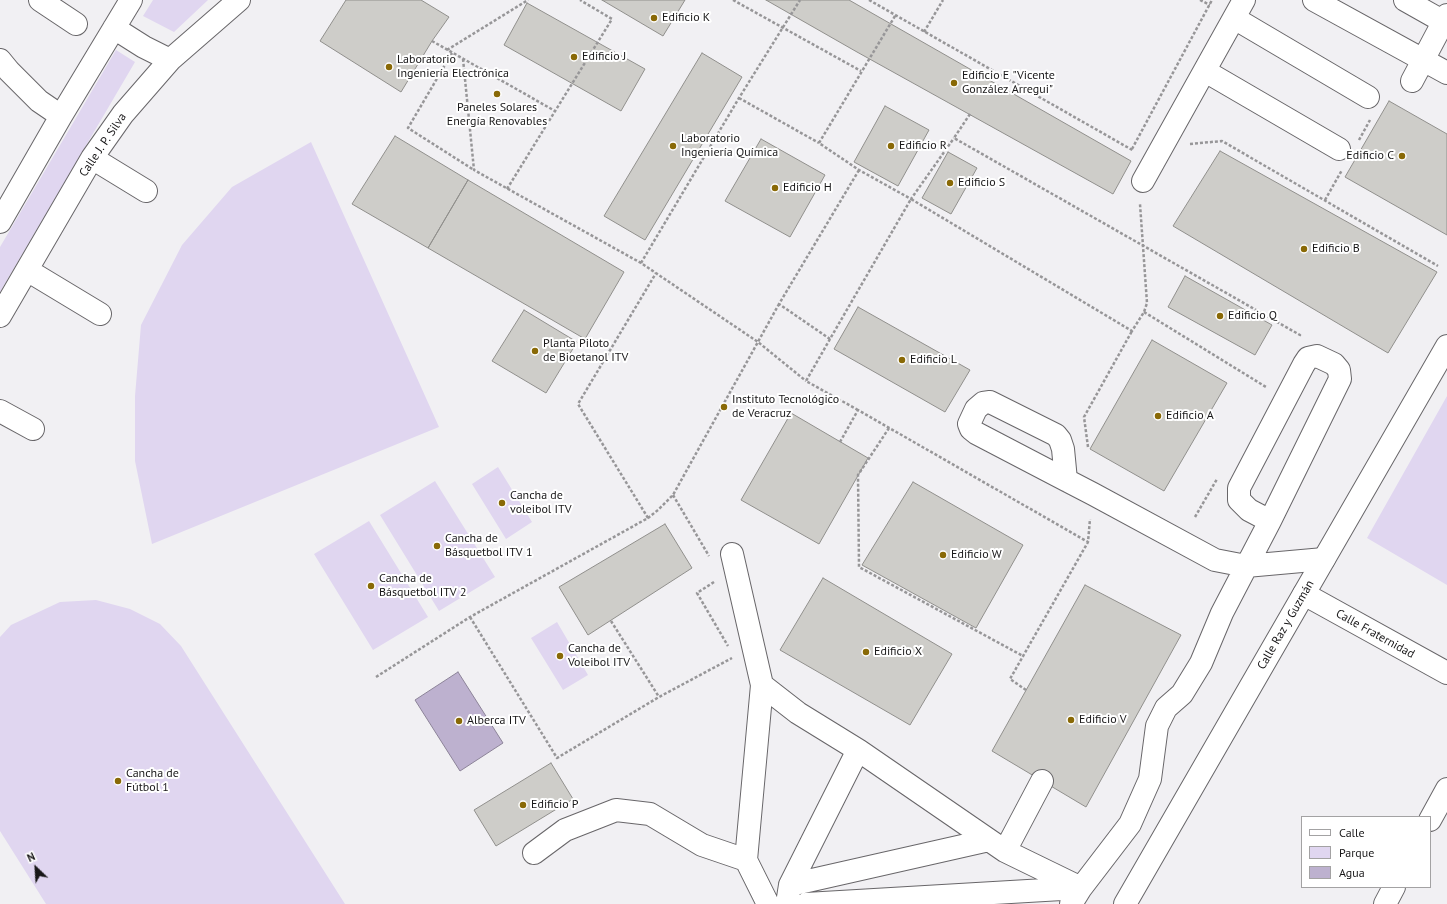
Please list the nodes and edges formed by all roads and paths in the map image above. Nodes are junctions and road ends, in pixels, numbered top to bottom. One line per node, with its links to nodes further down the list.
1 (40, 0): 16 (street)
2 (131, 0): 17 (street)
3 (239, 0): 25 (street, Calle J. P. Silva)
4 (528, 0): 21 (path)
5 (580, 0): 33 (path)
6 (733, 0): 18 (path)
7 (800, 0): 18 (path)
8 (869, 0): 14 (path)
9 (943, 0): 19 (path)
10 (1212, 0): 39 (path)
11 (1314, 0): 26 (street)
12 (1405, 0): 15 (street)
13 (1239, 9): 28 (street); 31 (street)
14 (895, 16): 19 (path); 27 (path)
15 (1445, 18): 26 (street)
16 (76, 24)
17 (114, 28): 25 (street); 35 (street)
18 (782, 28): 27 (path); 32 (path)
19 (924, 32): 39 (path)
20 (432, 41): 21 (path)
21 (447, 50): 22 (path); 23 (path); 33 (path)
22 (452, 52): 23 (path); 43 (path)
23 (463, 59): 43 (path)
24 (0, 60): 35 (street)
25 (170, 60): 42 (street, Calle J. P. Silva)
26 (1423, 60): 29 (street); 30 (street)
27 (861, 71): 37 (path)
28 (1205, 71): 38 (street); 40 (street)
29 (1447, 73)
30 (1412, 82)
31 (1368, 97)
32 (739, 98): 37 (path); 52 (path)
33 (555, 111): 46 (path)
34 (970, 114): 36 (path)
35 (61, 116): 50 (street)
36 (954, 138): 48 (path); 51 (path)
37 (819, 143): 44 (path)
38 (1162, 146): 39 (path); 45 (street); 53 (path)
39 (1132, 149): 41 (path)
40 (1339, 149)
41 (1136, 152)
42 (92, 158): 47 (street); 54 (street, Calle J. P. Silva)
43 (474, 170): 46 (path)
44 (858, 170): 48 (path); 56 (path)
45 (1143, 180)
46 (507, 189): 52 (path)
47 (146, 191)
48 (911, 199): 60 (path); 61 (path)
49 (1135, 200): 51 (path)
50 (0, 222)
51 (1143, 245): 57 (path); 62 (path)
52 (641, 263): 55 (path)
53 (1438, 266)
54 (27, 270): 58 (street); 59 (street, Calle J. P. Silva)
55 (656, 273): 63 (path); 77 (path)
56 (779, 304): 61 (path); 63 (path)
57 (1144, 312): 60 (path); 66 (path)
58 (100, 314)
59 (0, 316)
60 (1132, 331): 72 (path)
61 (830, 339): 65 (path)
62 (1296, 341)
63 (758, 342): 65 (path); 75 (path)
64 (1447, 346): 81 (street, Calle Raz y Guzmán)
65 (806, 381): 67 (path)
66 (1269, 389)
67 (858, 410): 69 (path); 71 (path)
68 (0, 411): 70 (street)
69 (889, 428): 89 (path); 89 (path)
70 (33, 430)
71 (840, 442)
72 (1088, 448)
73 (1218, 477): 76 (path)
74 (1066, 480): 82 (street)
75 (673, 495): 77 (path); 80 (path)
76 (1195, 517)
77 (648, 518): 85 (path)
78 (1270, 521): 78 (street); 82 (street)
79 (732, 554): 92 (street)
80 (710, 559)
81 (1324, 559): 82 (street); 84 (street, Calle Raz y Guzmán)
82 (1246, 566): 104 (street)
83 (715, 582): 87 (path)
84 (1304, 594): 90 (street, Calle Fraternidad); 108 (street, Calle Raz y Guzmán)
85 (470, 617): 91 (path); 94 (path)
86 (611, 621): 94 (path)
87 (731, 650)
88 (734, 656): 94 (path)
89 (1023, 656): 93 (path)
90 (1447, 673)
91 (376, 677)
92 (762, 685): 95 (street); 101 (street)
93 (1026, 690)
94 (659, 697)
95 (858, 750): 99 (street); 103 (street)
96 (1042, 781): 99 (street)
97 (1447, 789): 98 (street)
98 (1431, 818)
99 (997, 845): 103 (street); 104 (street)
100 (534, 853): 101 (street)
101 (746, 860): 106 (street)
102 (1393, 888): 109 (street)
103 (789, 895)
104 (1076, 896): 105 (street)
105 (893, 902): 107 (street)
106 (768, 904)
107 (806, 904)
108 (1126, 904)
109 (1385, 904)

